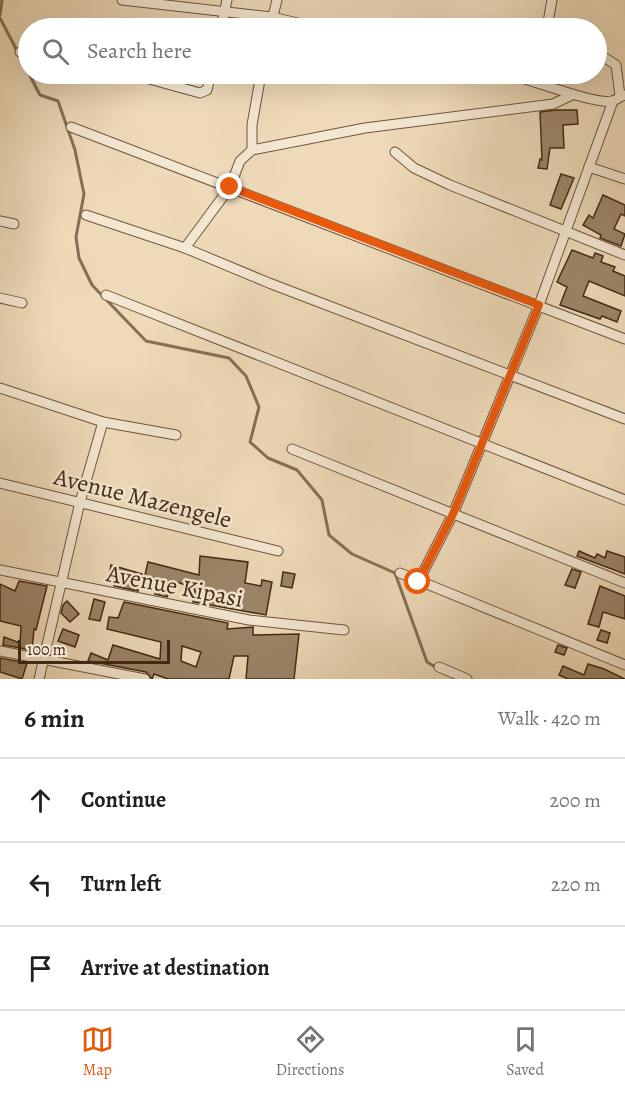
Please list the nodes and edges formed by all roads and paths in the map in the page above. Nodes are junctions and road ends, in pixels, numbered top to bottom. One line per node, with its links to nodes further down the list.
1 (122, 0): 5 (street)
2 (227, 0): 5 (street)
3 (277, 0): 6 (street)
4 (552, 0): 9 (street)
5 (224, 12): 6 (street); 7 (street)
6 (272, 17): 8 (street)
7 (223, 18)
8 (276, 18)
9 (549, 18)
10 (607, 58): 16 (street)
11 (167, 84): 12 (street)
12 (208, 84)
13 (259, 84): 18 (street)
14 (546, 84): 15 (street)
15 (572, 94): 16 (street); 18 (street)
16 (619, 98): 20 (street)
17 (71, 127): 22 (street)
18 (252, 150): 22 (street)
19 (395, 152): 26 (street)
20 (589, 166): 21 (street); 26 (street)
21 (625, 179)
22 (230, 187): 27 (street); 32 (street)
23 (86, 215): 27 (street)
24 (0, 221): 25 (street)
25 (14, 224)
26 (568, 231): 28 (street); 32 (street)
27 (185, 248): 34 (street)
28 (625, 255)
29 (106, 295): 39 (street)
30 (0, 298): 31 (street)
31 (22, 303)
32 (539, 305): 33 (street); 34 (street)
33 (625, 339)
34 (510, 375): 36 (street); 39 (street)
35 (0, 388): 37 (street)
36 (625, 419)
37 (103, 422): 38 (street); 43 (street)
38 (177, 435)
39 (482, 443): 42 (street); 44 (street)
40 (292, 449): 44 (street)
41 (0, 483): 43 (street, Avenue Mazengele)
42 (625, 500)
43 (80, 502): 45 (street, Avenue Mazengele); 50 (street)
44 (453, 514): 48 (street); 49 (street)
45 (278, 551)
46 (0, 570): 50 (street, Avenue Kipasi)
47 (400, 573): 48 (street)
48 (418, 582): 54 (street)
49 (625, 583)
50 (60, 584): 51 (street, Avenue Kipasi); 53 (street)
51 (344, 630)
52 (0, 651): 53 (street)
53 (43, 660): 56 (street); 57 (street)
54 (625, 665)
55 (438, 667): 58 (street)
56 (39, 679)
57 (145, 679)
58 (467, 679)

